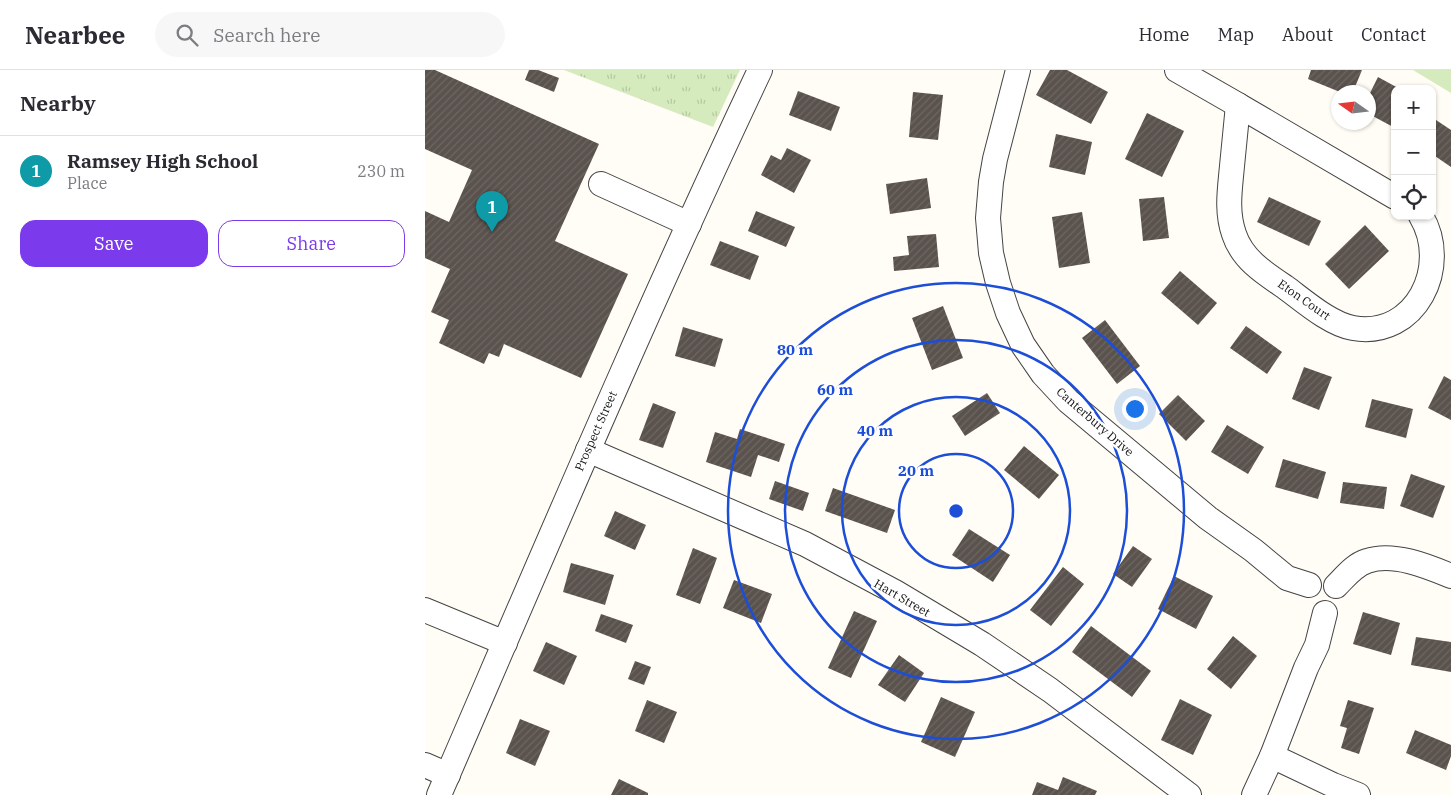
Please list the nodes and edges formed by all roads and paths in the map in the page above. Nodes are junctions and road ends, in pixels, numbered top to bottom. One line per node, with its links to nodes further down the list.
1 (760, 70): 8 (street, Prospect Street)
2 (1018, 70): 11 (street, Canterbury Drive)
3 (1177, 70): 4 (street)
4 (1238, 105): 6 (street); 7 (street, Eton Court)
5 (601, 184): 8 (street)
6 (1391, 194)
7 (1424, 220)
8 (689, 224): 9 (street, Prospect Street)
9 (588, 450): 15 (street, Prospect Street); 19 (street, Hart Street)
10 (1451, 576): 12 (street)
11 (1309, 585): 12 (street); 14 (street)
12 (1336, 586): 14 (street)
13 (425, 610): 15 (street)
14 (1325, 613): 16 (street)
15 (505, 643): 18 (street, Prospect Street)
16 (1272, 756): 20 (street); 21 (street)
17 (425, 766): 18 (street)
18 (444, 785)
19 (1189, 795)
20 (1253, 795)
21 (1359, 795)

